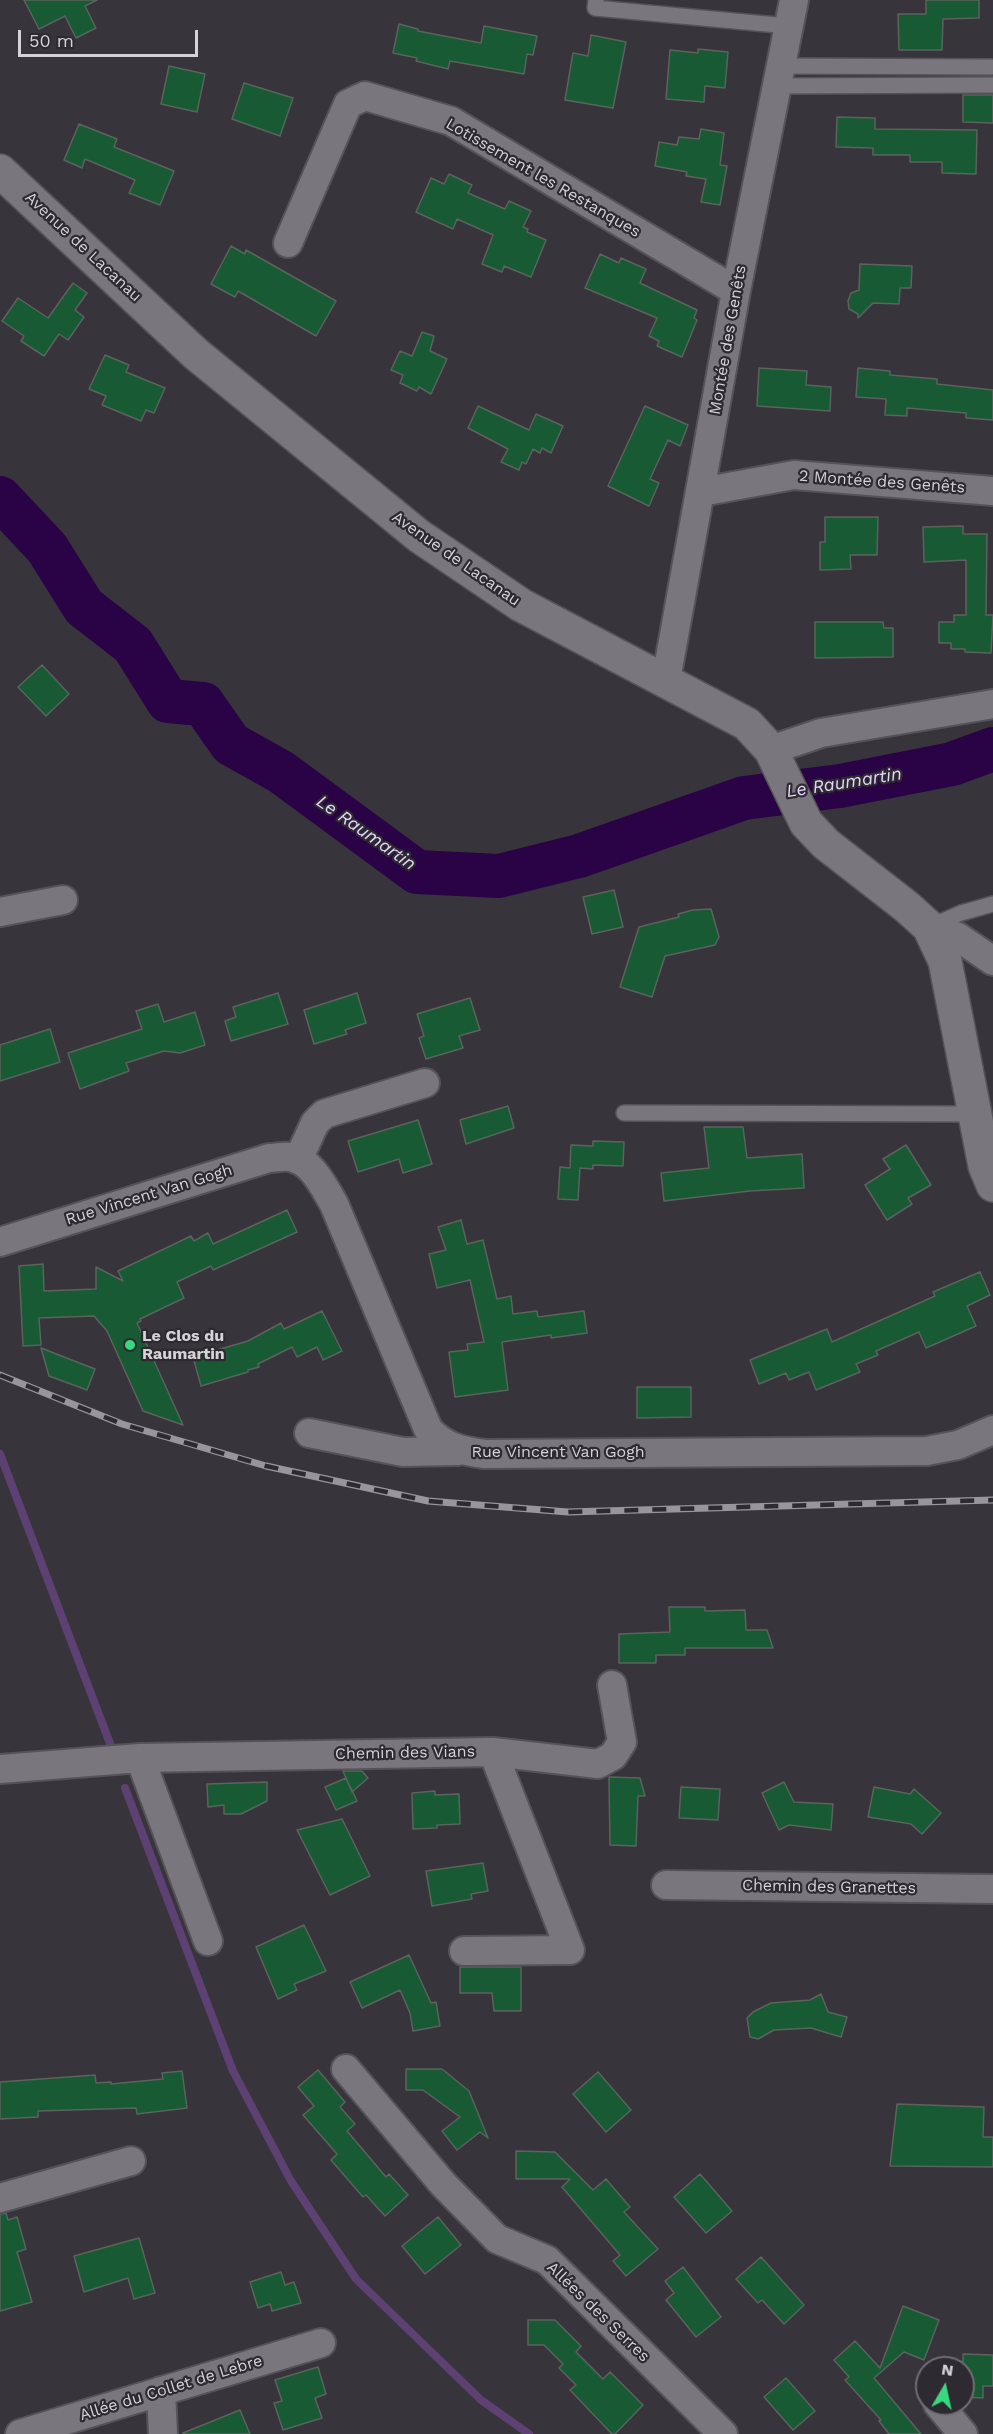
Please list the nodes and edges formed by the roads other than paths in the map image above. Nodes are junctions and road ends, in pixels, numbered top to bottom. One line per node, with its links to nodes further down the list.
1 (596, 0): 2 (lane)
2 (791, 13): 4 (street, Montée des Genêts)
3 (991, 67): 4 (lane)
4 (778, 76): 5 (lane); 8 (street, Montée des Genêts)
5 (993, 85)
6 (0, 171): 11 (street, Avenue de Lacanau)
7 (288, 243): 8 (street, Lotissement les Restanques)
8 (736, 291): 10 (street, Montée des Genêts)
9 (993, 491): 10 (street, 2 Montée des Genêts)
10 (701, 492): 11 (street, Montée des Genêts)
11 (666, 680): 13 (street, Avenue de Lacanau)
12 (993, 704): 13 (street)
13 (771, 750): 17 (street, Avenue de Lacanau)
14 (63, 900): 16 (street)
15 (993, 904): 17 (lane)
16 (0, 912)
17 (929, 927): 18 (street); 21 (street)
18 (993, 961)
19 (425, 1083): 22 (street)
20 (624, 1113): 21 (lane)
21 (974, 1114): 23 (street)
22 (298, 1160): 24 (street, Rue Vincent Van Gogh); 27 (street, Rue Vincent Van Gogh)
23 (993, 1185)
24 (0, 1242)
25 (993, 1430): 27 (street, Rue Vincent Van Gogh)
26 (309, 1433): 27 (street)
27 (460, 1451)
28 (612, 1685): 29 (street)
29 (492, 1752): 30 (street, Chemin des Vians); 35 (street, Chemin des Vians)
30 (140, 1758): 31 (street, Chemin des Vians); 34 (street)
31 (0, 1769)
32 (666, 1885): 33 (street, Chemin des Granettes)
33 (993, 1889)
34 (208, 1941)
35 (464, 1952)
36 (346, 2069): 44 (street, Allées des Serres)
37 (131, 2161): 38 (street)
38 (0, 2198)
39 (321, 2343): 40 (street, Allée du Collet de Lebre)
40 (161, 2391): 42 (street, Allée du Collet de Lebre); 43 (street)
41 (948, 2416): 45 (street)
42 (20, 2434)
43 (163, 2434)
44 (723, 2434)
45 (963, 2434)

